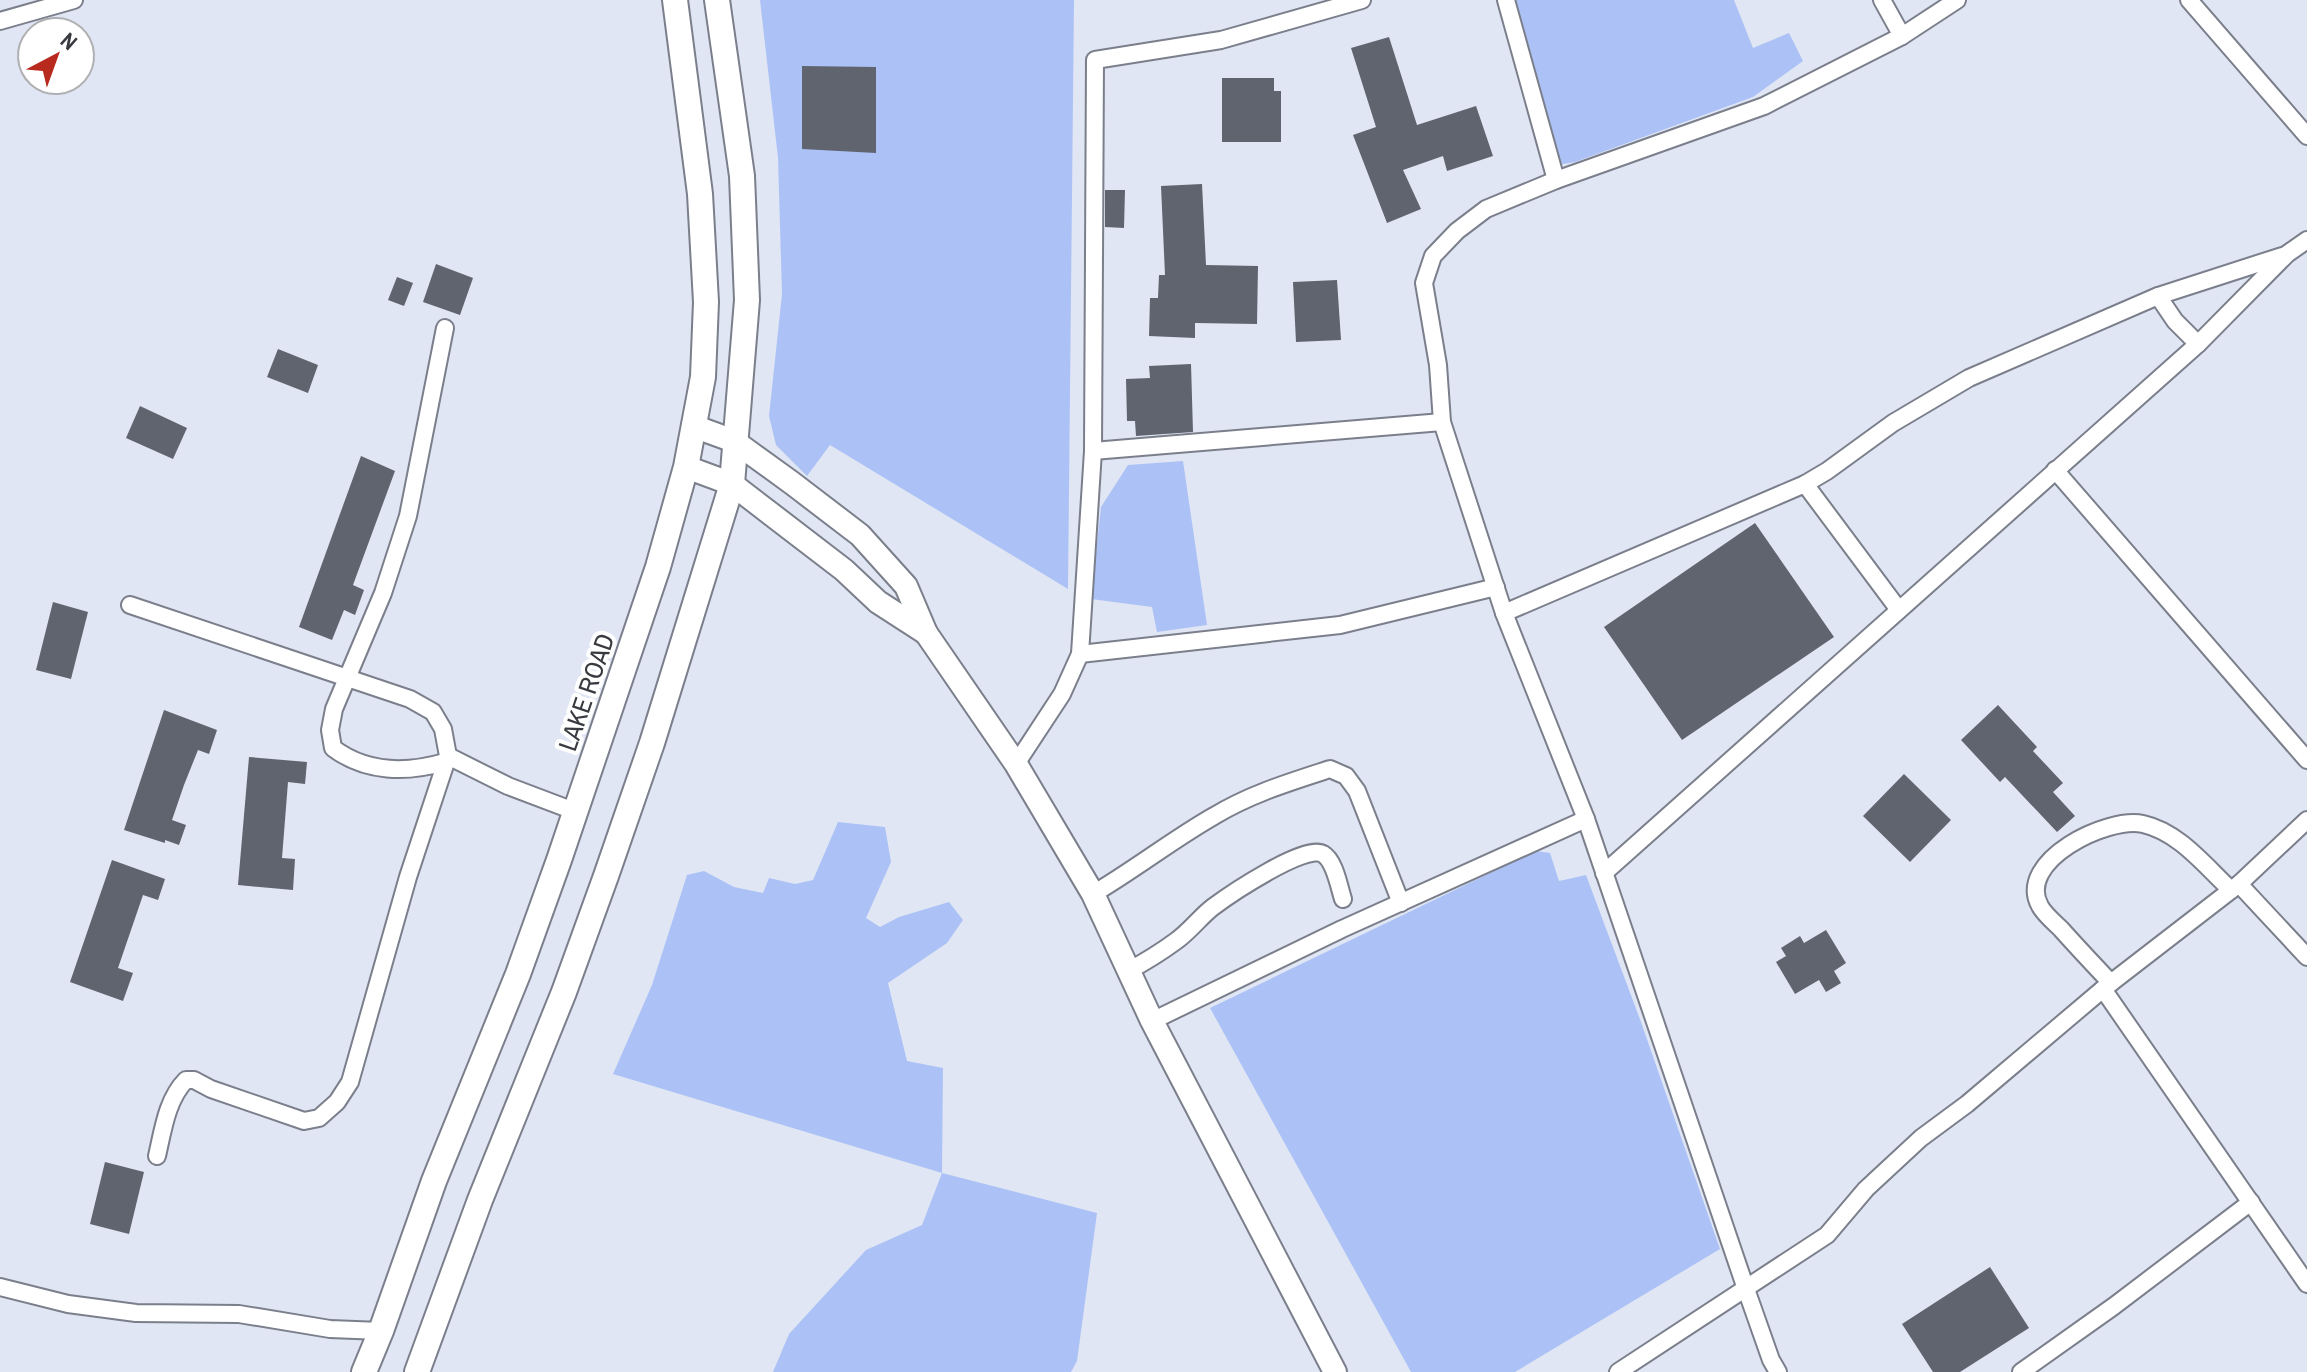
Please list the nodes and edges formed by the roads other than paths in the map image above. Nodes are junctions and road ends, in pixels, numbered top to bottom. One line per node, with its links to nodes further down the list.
1 (74, 0): 9 (street)
2 (675, 0): 19 (main road, LAKE ROAD)
3 (717, 0): 20 (main road)
4 (1362, 0): 21 (street)
5 (1506, 0): 12 (street)
6 (1882, 0): 10 (street)
7 (1957, 0): 10 (street)
8 (2189, 0): 11 (street)
9 (0, 21)
10 (1902, 36): 12 (street)
11 (2307, 136)
12 (1556, 180): 18 (street)
13 (2307, 240): 14 (street)
14 (2287, 254): 15 (street); 17 (street)
15 (2158, 296): 17 (street); 25 (street)
16 (445, 328): 32 (street)
17 (2198, 344): 23 (street)
18 (1442, 422): 21 (street); 26 (street)
19 (693, 426): 20 (street); 22 (main road, LAKE ROAD)
20 (734, 441): 24 (main road); 30 (street)
21 (1093, 451): 31 (street)
22 (686, 467): 24 (street); 36 (main road, LAKE ROAD)
23 (2055, 470): 28 (street); 34 (street)
24 (732, 484): 30 (street); 55 (main road)
25 (1805, 484): 28 (street); 29 (street)
26 (1496, 587): 29 (street); 31 (street)
27 (130, 605): 32 (street)
28 (1899, 610): 39 (street)
29 (1504, 613): 37 (street)
30 (926, 633): 35 (street)
31 (1080, 654): 35 (street)
32 (346, 680): 33 (street); 33 (street)
33 (446, 759): 36 (street); 48 (street)
34 (2307, 760)
35 (1016, 764): 41 (street)
36 (574, 811): 53 (main road, LAKE ROAD)
37 (1586, 819): 39 (street); 43 (street)
38 (2307, 820): 40 (street)
39 (1604, 873): 52 (street)
40 (2235, 887): 44 (street); 46 (street); 46 (street)
41 (1093, 894): 43 (street); 45 (street)
42 (1343, 899): 45 (street)
43 (1401, 903): 47 (street)
44 (2307, 957)
45 (1128, 971): 47 (street)
46 (2107, 986): 49 (street); 52 (street)
47 (1152, 1021): 56 (street)
48 (157, 1156)
49 (2251, 1202): 50 (street); 59 (street)
50 (2307, 1284)
51 (0, 1287): 53 (street)
52 (1746, 1289): 57 (street); 58 (street)
53 (381, 1331): 54 (main road, LAKE ROAD)
54 (364, 1372)
55 (417, 1372)
56 (1335, 1372)
57 (1618, 1372)
58 (1778, 1372)
59 (2021, 1372)

